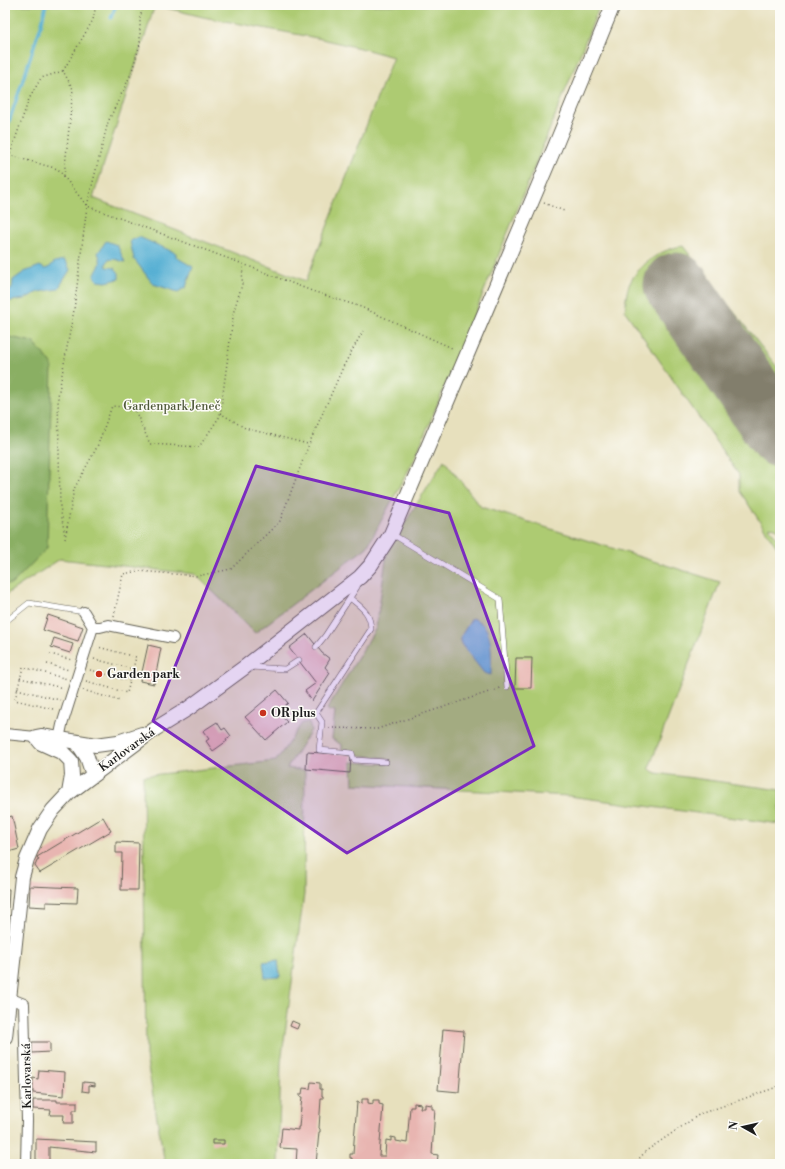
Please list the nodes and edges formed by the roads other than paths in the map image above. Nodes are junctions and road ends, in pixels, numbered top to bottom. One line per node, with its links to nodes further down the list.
1 (613, 5): 2 (main road, Karlovarská)
2 (391, 534): 3 (main road, Karlovarská); 12 (lane)
3 (360, 577): 4 (lane); 11 (main road, Karlovarská)
4 (350, 598): 9 (lane); 19 (lane)
5 (84, 612): 6 (lane); 7 (street)
6 (5, 622)
7 (93, 627): 8 (street); 16 (street)
8 (172, 638)
9 (316, 646)
10 (298, 660): 11 (lane)
11 (245, 667): 13 (main road, Karlovarská)
12 (507, 687)
13 (155, 729): 17 (main road); 20 (main road, Karlovarská)
14 (5, 734): 15 (street)
15 (36, 737): 16 (main road); 18 (main road)
16 (59, 739): 17 (main road)
17 (77, 742): 20 (main road)
18 (71, 761): 20 (main road); 21 (main road)
19 (386, 762)
20 (93, 775): 21 (main road, Karlovarská)
21 (69, 793): 22 (main road, Karlovarská)
22 (9, 998): 23 (main road, Karlovarská); 24 (street, Karlovarská)
23 (5, 1037)
24 (26, 1164)

